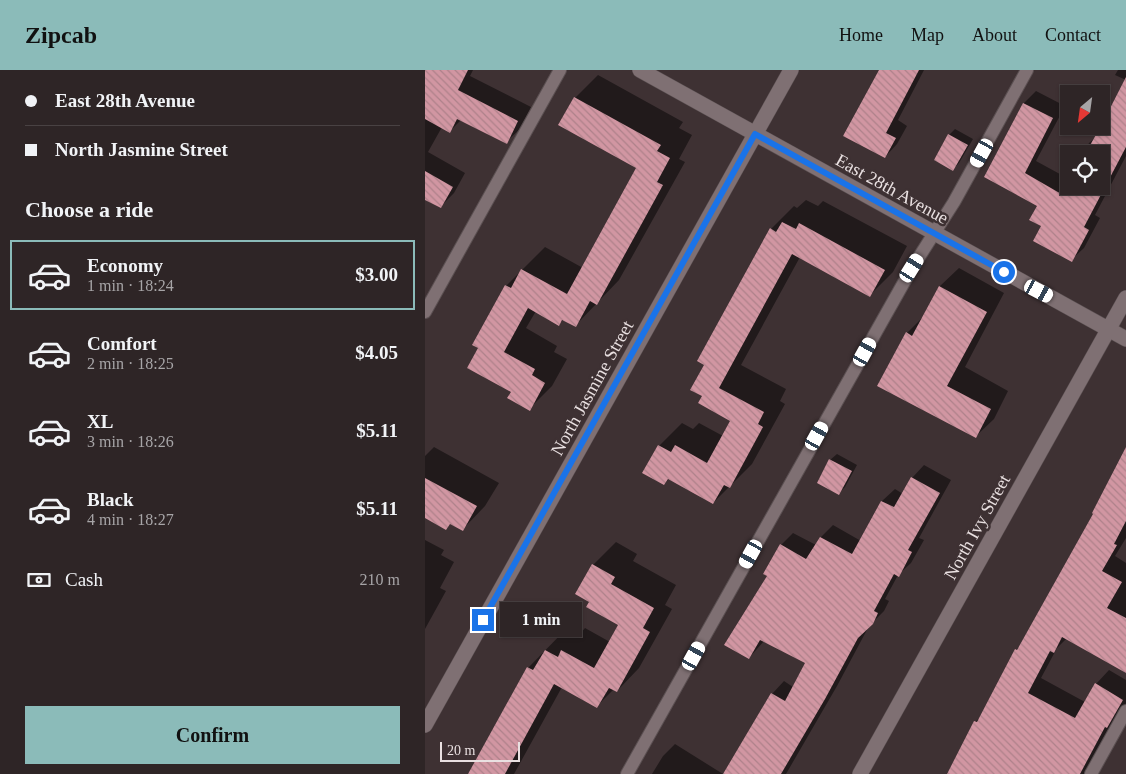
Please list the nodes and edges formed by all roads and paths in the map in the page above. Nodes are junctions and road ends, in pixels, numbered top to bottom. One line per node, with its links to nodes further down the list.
1 (560, 70): 8 (lane)
2 (640, 70): 5 (street, East 28th Avenue)
3 (791, 70): 5 (street, North Jasmine Street)
4 (1027, 70): 6 (lane)
5 (755, 134): 6 (street, East 28th Avenue); 12 (street, North Jasmine Street)
6 (934, 234): 9 (street, East 28th Avenue); 13 (lane)
7 (1126, 298): 9 (street, North Ivy Street)
8 (425, 312)
9 (1109, 330): 10 (street, East 28th Avenue); 14 (street, North Ivy Street)
10 (1126, 339)
11 (1126, 711): 15 (lane)
12 (425, 725)
13 (627, 774)
14 (860, 774)
15 (1091, 774)

